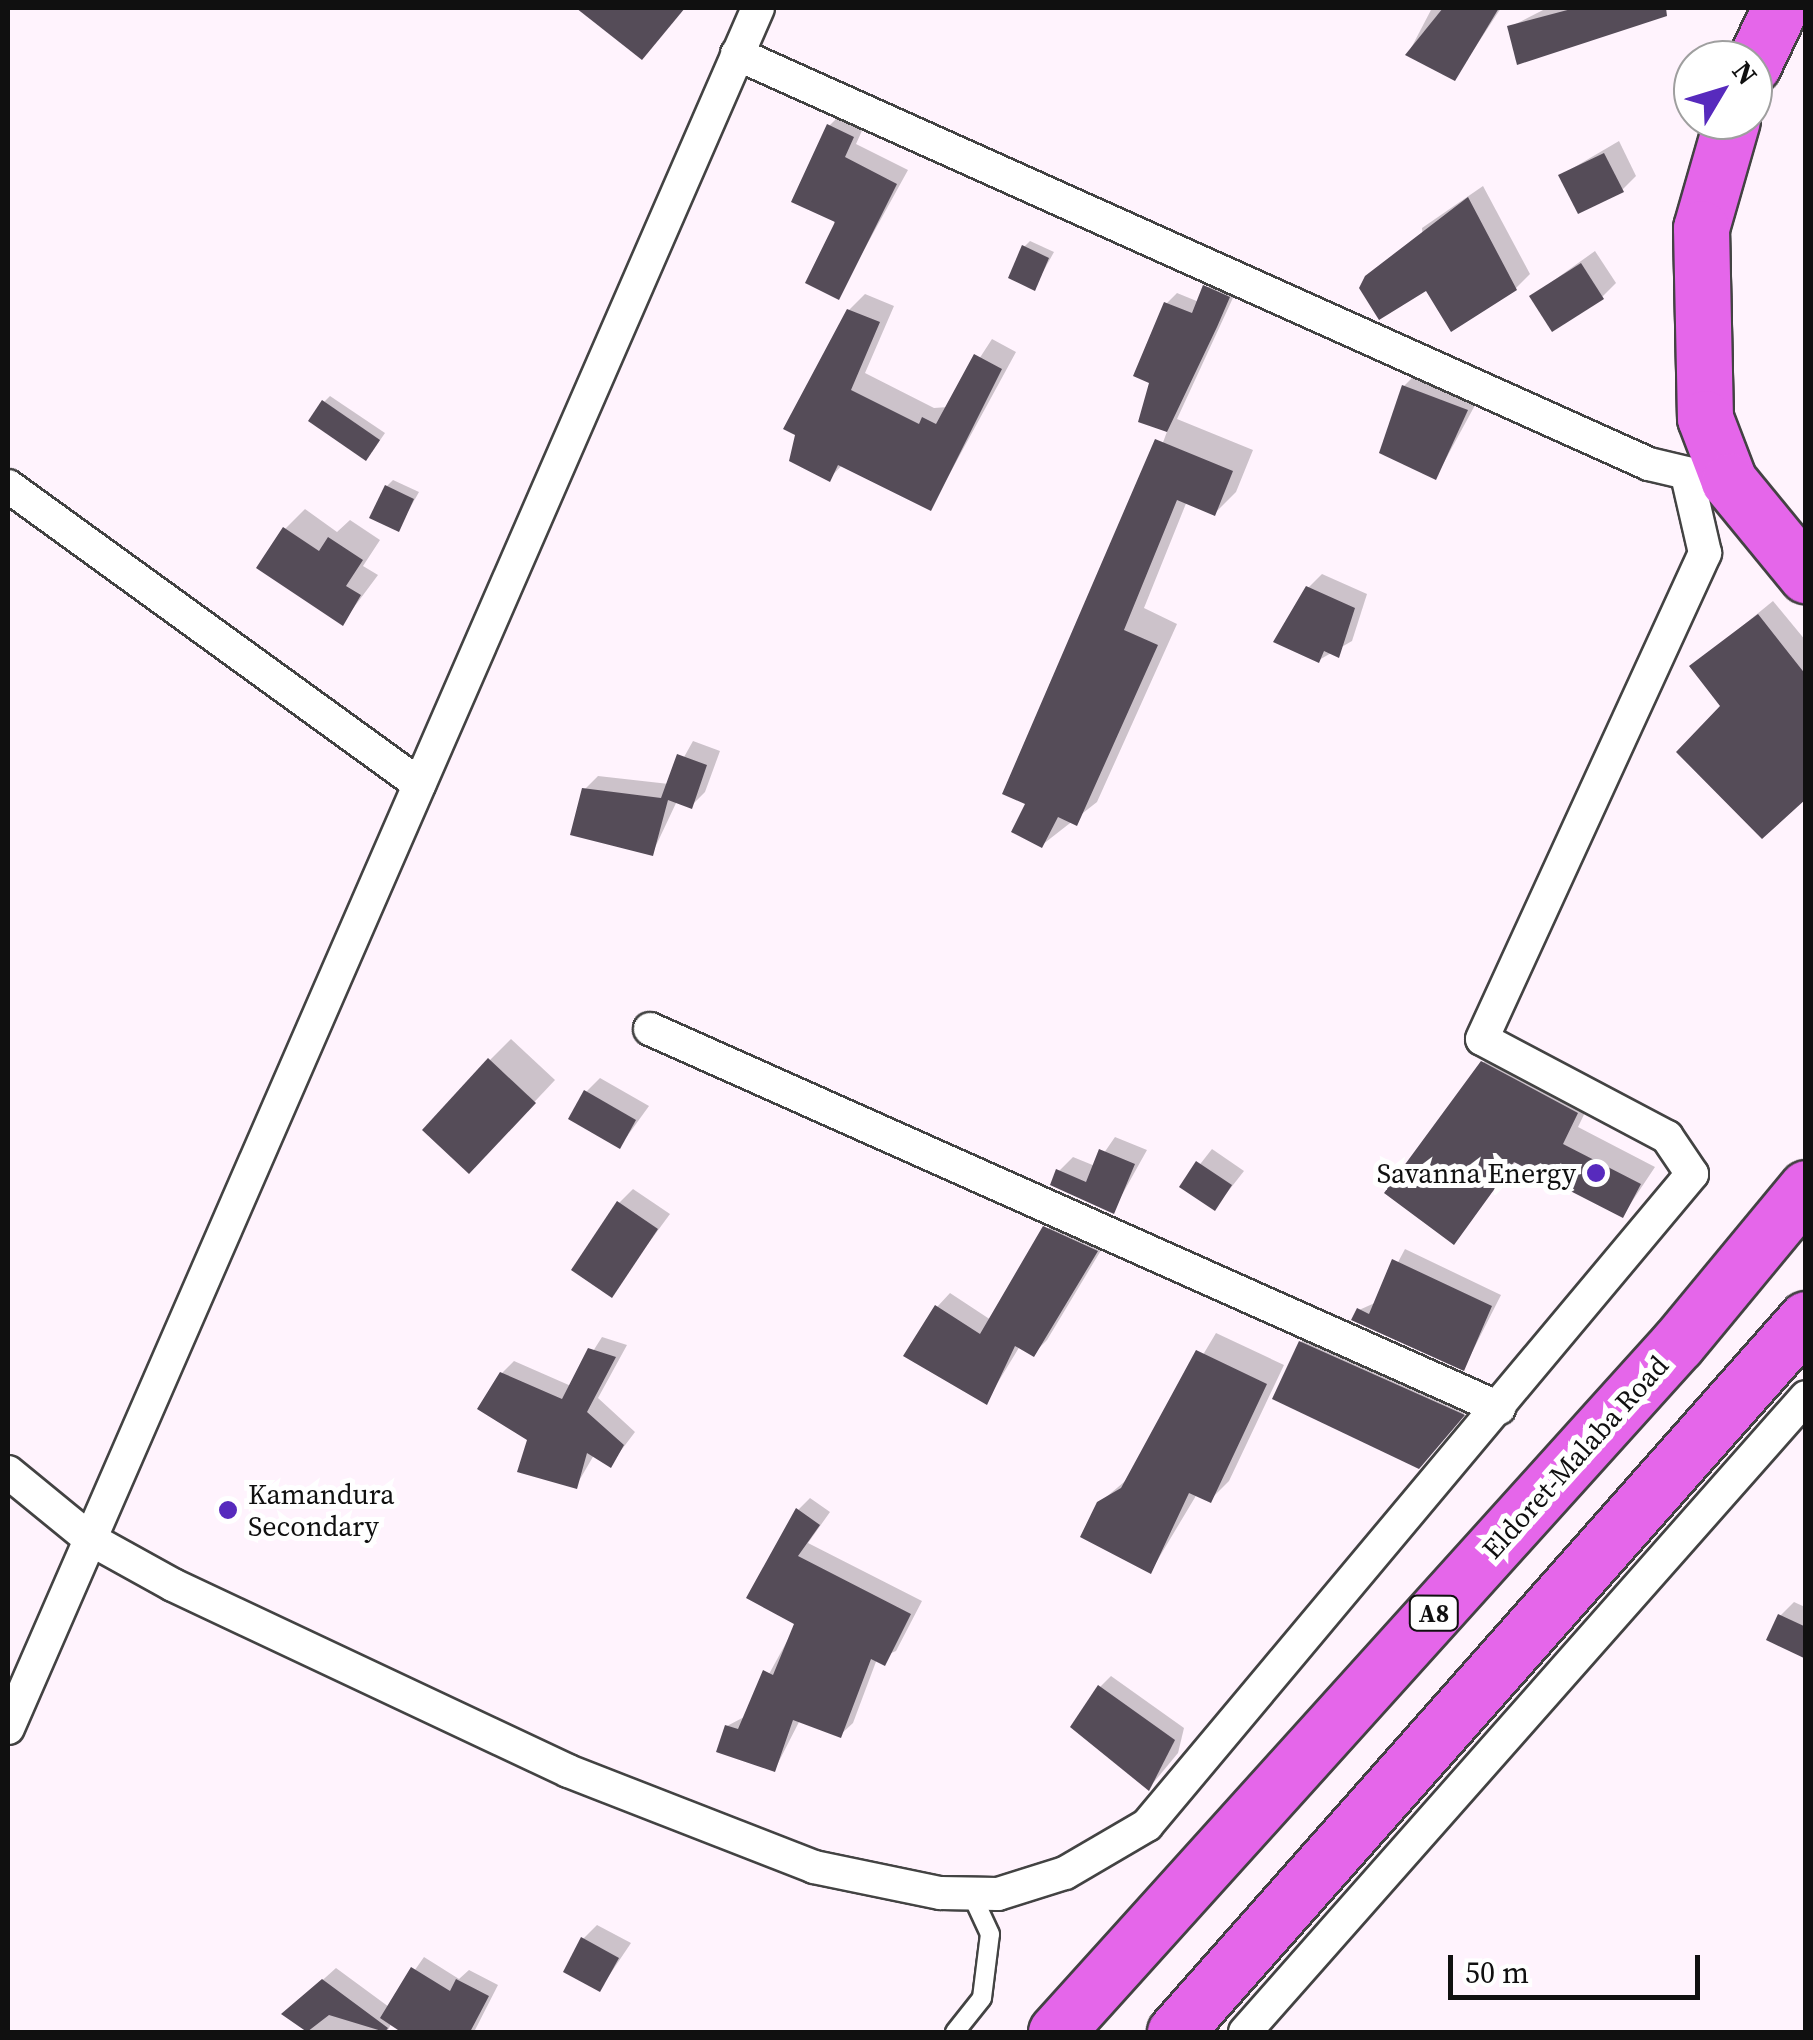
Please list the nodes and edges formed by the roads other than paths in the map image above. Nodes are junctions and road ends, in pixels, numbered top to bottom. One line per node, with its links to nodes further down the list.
1 (758, 8): 4 (street)
2 (1780, 8): 3 (highway)
3 (1765, 40)
4 (738, 54): 6 (street); 9 (street)
5 (1726, 140): 6 (highway)
6 (1708, 478): 8 (highway); 14 (street)
7 (8, 486): 9 (street)
8 (1806, 575)
9 (419, 784): 16 (street)
10 (650, 1029): 14 (street)
11 (1806, 1188): 20 (highway, Eldoret-Malaba Road / A8)
12 (1806, 1319): 13 (highway)
13 (1793, 1370): 21 (highway); 22 (street)
14 (1499, 1408): 18 (street)
15 (8, 1472): 16 (street)
16 (90, 1539): 17 (street); 18 (street)
17 (8, 1728)
18 (971, 1893): 19 (lane)
19 (955, 2032)
20 (1056, 2032)
21 (1175, 2032)
22 (1245, 2032)

